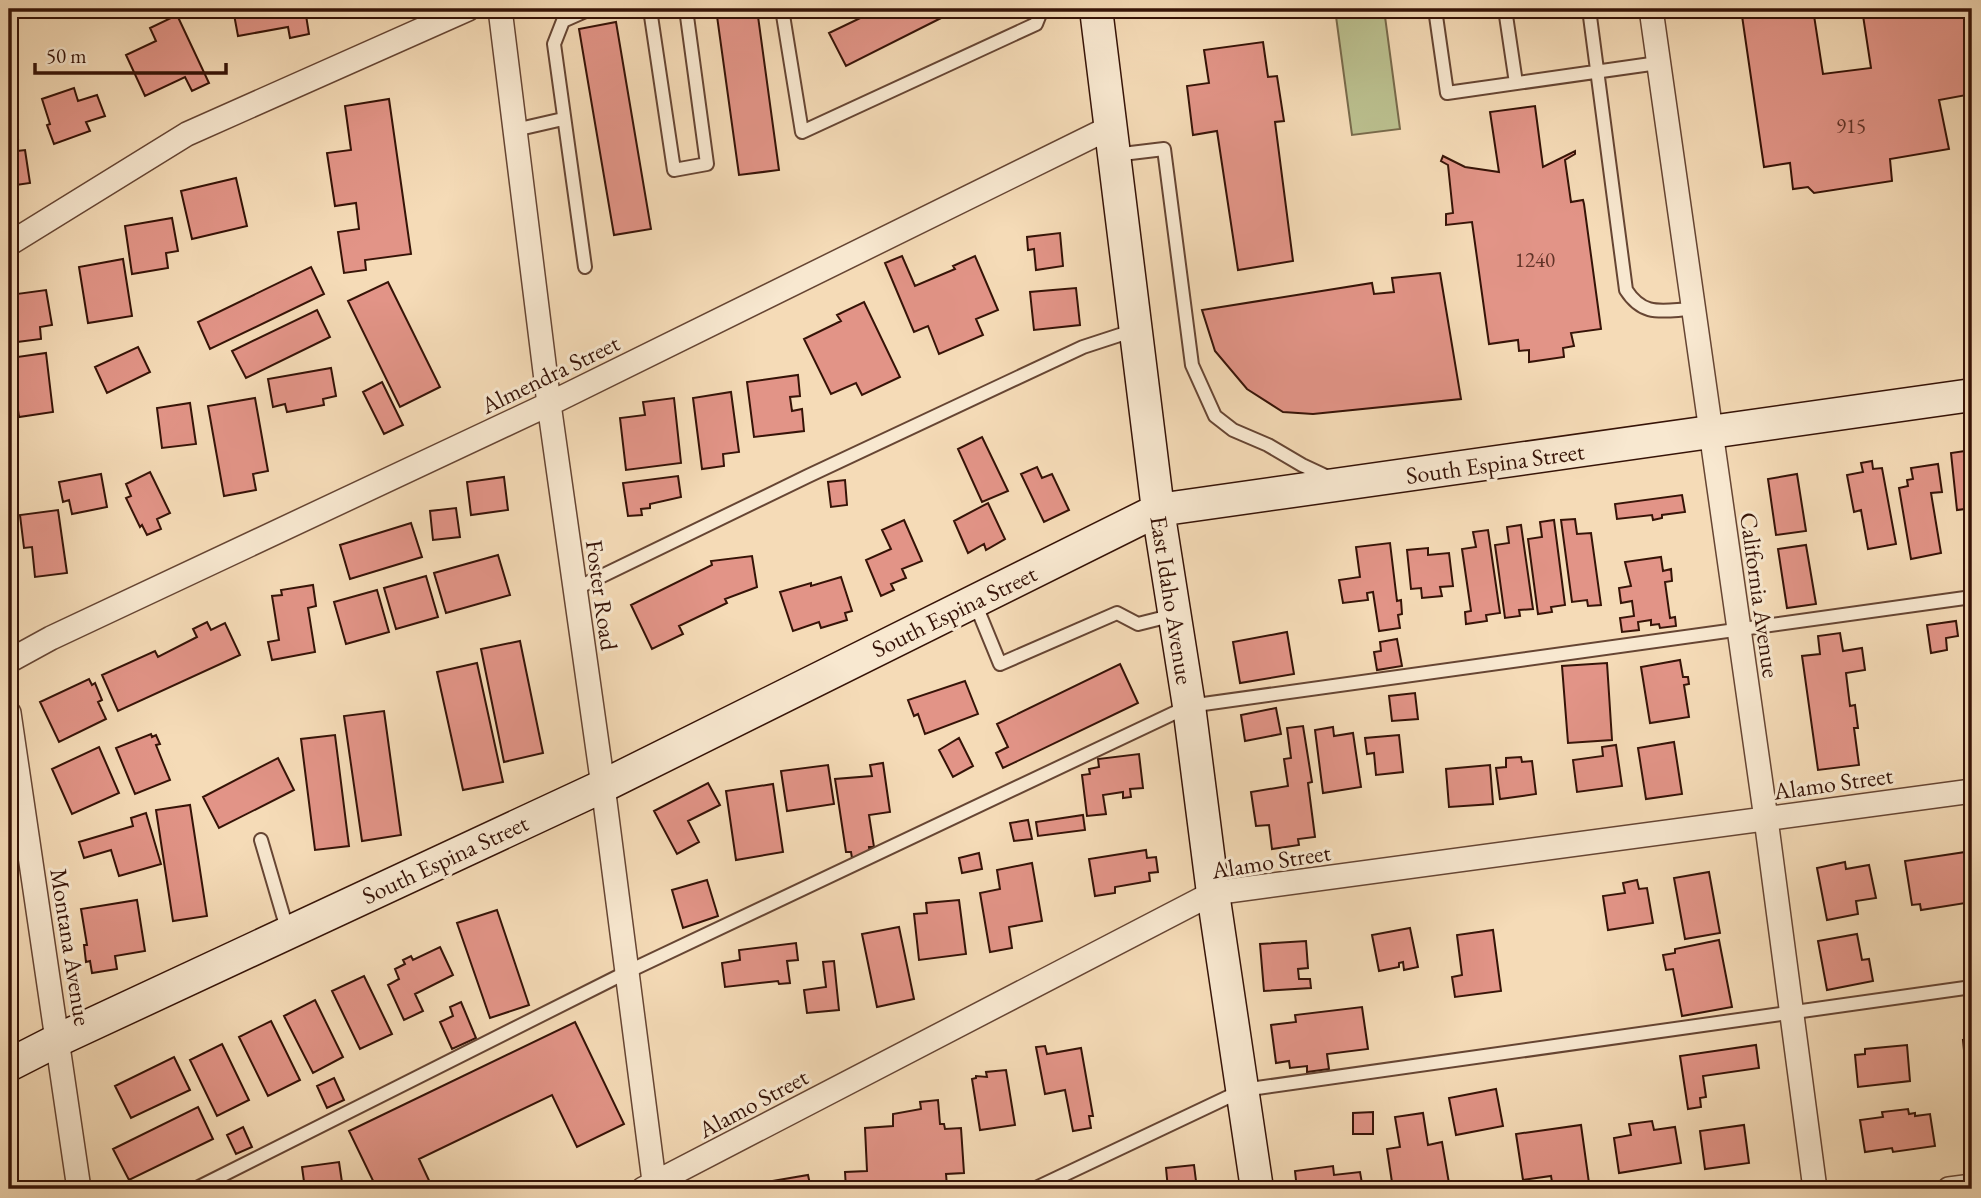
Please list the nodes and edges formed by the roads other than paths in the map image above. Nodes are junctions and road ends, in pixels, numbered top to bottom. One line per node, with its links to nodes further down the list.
1 (468, 9): 20 (street)
2 (499, 9): 18 (street, Foster Road)
3 (590, 9): 13 (lane)
4 (656, 9): 5 (lane)
5 (686, 9)
6 (1042, 9): 12 (lane)
7 (1096, 9): 19 (street, East Idaho Avenue)
8 (1435, 9): 16 (lane)
9 (1505, 9): 16 (lane)
10 (1589, 9): 15 (lane)
11 (1651, 9): 14 (street, California Avenue)
12 (785, 10)
13 (562, 15): 17 (lane)
14 (1658, 62): 15 (lane); 22 (street, California Avenue)
15 (1597, 71): 16 (lane); 22 (lane)
16 (1516, 83)
17 (563, 119): 18 (lane); 21 (lane)
18 (515, 130): 25 (street, Foster Road)
19 (1113, 141): 23 (street, East Idaho Avenue); 25 (street, Almendra Street); 27 (lane)
20 (9, 244)
21 (585, 267)
22 (1693, 309): 26 (street, California Avenue)
23 (1136, 330): 28 (street, East Idaho Avenue); 29 (lane)
24 (1972, 395): 26 (street, South Espina Street)
25 (549, 404): 29 (street, Foster Road); 34 (street, Almendra Street)
26 (1711, 433): 27 (street, South Espina Street); 33 (street, California Avenue)
27 (1345, 484): 28 (street, South Espina Street)
28 (1158, 510): 31 (street, South Espina Street); 32 (street, East Idaho Avenue)
29 (575, 589): 37 (street, Foster Road)
30 (1972, 597): 33 (lane)
31 (974, 601): 32 (lane); 37 (street, South Espina Street)
32 (1174, 614): 35 (street, East Idaho Avenue)
33 (1739, 629): 35 (lane); 39 (street, California Avenue)
34 (9, 661)
35 (1189, 706): 41 (street, East Idaho Avenue); 43 (lane)
36 (9, 713): 46 (street, Montana Avenue)
37 (603, 786): 42 (street, South Espina Street); 43 (street, Foster Road)
38 (1972, 791): 39 (street, Alamo Street)
39 (1766, 819): 41 (street, Alamo Street); 45 (street, California Avenue)
40 (261, 840): 42 (lane)
41 (1213, 893): 48 (street, East Idaho Avenue); 50 (street, Alamo Street)
42 (288, 933): 46 (street, South Espina Street)
43 (627, 972): 50 (street, Foster Road); 52 (lane)
44 (1972, 987): 45 (lane)
45 (1792, 1014): 48 (lane); 55 (street, California Avenue)
46 (58, 1040): 47 (street, South Espina Street); 51 (street, Montana Avenue)
47 (9, 1065)
48 (1242, 1090): 53 (lane); 54 (street, East Idaho Avenue)
49 (1972, 1186): 56 (street)
50 (651, 1188)
51 (79, 1189)
52 (195, 1189)
53 (1034, 1189)
54 (1257, 1189)
55 (1815, 1189)
56 (1949, 1189)

